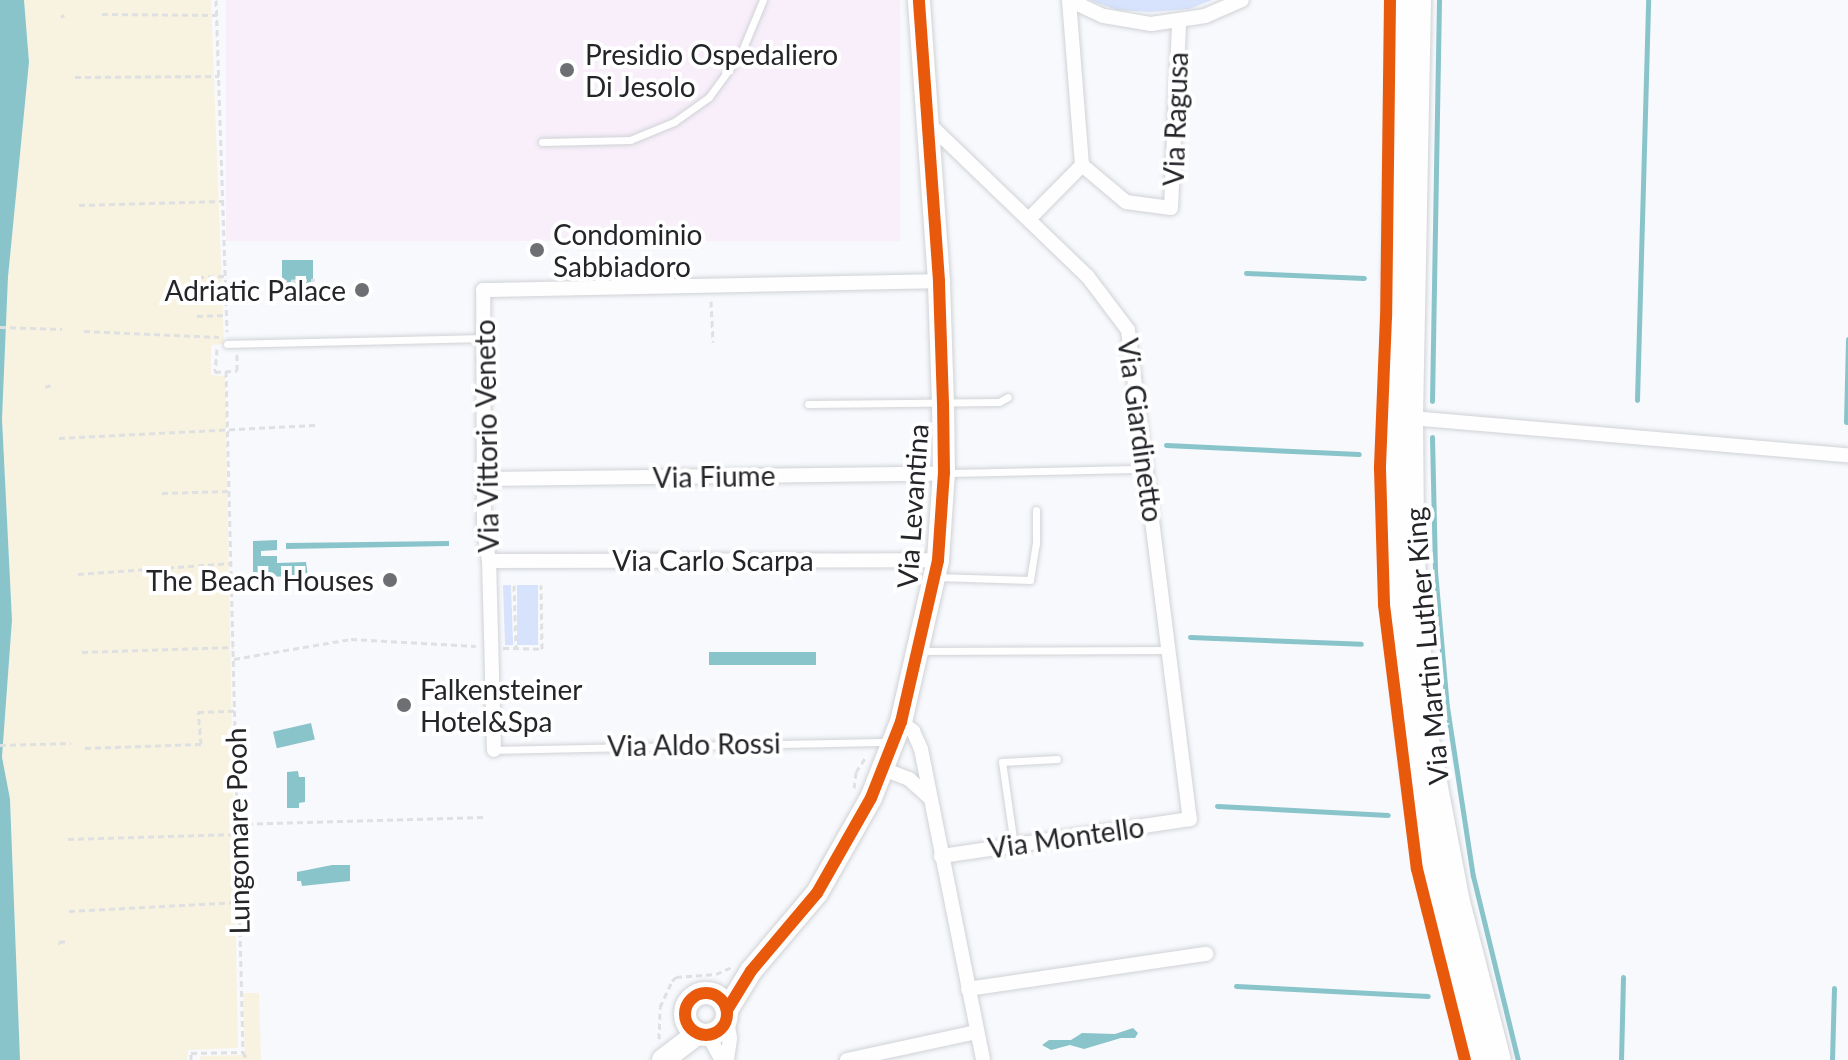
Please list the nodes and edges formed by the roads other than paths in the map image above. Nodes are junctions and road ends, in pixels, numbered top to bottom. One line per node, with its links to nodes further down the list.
1 (763, 0): 9 (lane)
2 (919, 0): 8 (main road, Via Levantina)
3 (1069, 0): 7 (street); 10 (street)
4 (1242, 0): 7 (street)
5 (1401, 0): 45 (main road, Via Martin Luther King)
6 (1420, 0): 18 (main road, Via Martin Luther King)
7 (1179, 23): 10 (street, Via Ragusa)
8 (927, 122): 11 (street, Via Giardinetto); 12 (main road, Via Levantina)
9 (542, 142)
10 (1082, 165): 11 (street)
11 (1029, 219): 20 (street, Via Giardinetto)
12 (939, 281): 13 (street, Via Vittorio Veneto); 17 (main road, Via Levantina)
13 (483, 338): 14 (lane); 22 (street, Via Vittorio Veneto)
14 (227, 343)
15 (1008, 397): 17 (lane)
16 (808, 404): 17 (lane)
17 (943, 404): 21 (main road, Via Levantina)
18 (1412, 418): 19 (street); 46 (main road, Via Martin Luther King)
19 (1848, 455)
20 (1147, 469): 21 (lane); 26 (street, Via Giardinetto)
21 (944, 473): 22 (street, Via Fiume); 25 (main road, Via Levantina)
22 (484, 479): 24 (street, Via Vittorio Veneto)
23 (1036, 510): 25 (lane)
24 (489, 561): 25 (street, Via Carlo Scarpa); 29 (street, Via Vittorio Veneto)
25 (936, 568): 27 (main road, Via Levantina)
26 (1171, 650): 27 (lane); 33 (street, Via Giardinetto)
27 (918, 651): 28 (main road, Via Levantina)
28 (897, 732): 29 (lane, Via Aldo Rossi); 31 (main road, Via Levantina); 32 (street)
29 (494, 750)
30 (1057, 759): 34 (lane)
31 (883, 769): 32 (street); 38 (main road, Via Levantina)
32 (930, 798): 35 (street)
33 (1190, 819): 34 (street, Via Montello)
34 (1014, 845): 35 (street, Via Montello)
35 (941, 856): 37 (street)
36 (1206, 954): 37 (street)
37 (968, 989): 40 (street)
38 (722, 1007): 39 (main road, Via Levantina); 39 (main road, Via Levantina); 42 (street)
39 (697, 1031): 41 (main road, Via Levantina); 42 (street)
40 (977, 1032): 43 (street); 44 (street)
41 (664, 1053)
42 (724, 1060)
43 (847, 1060)
44 (983, 1060)
45 (1478, 1060)
46 (1500, 1060)

